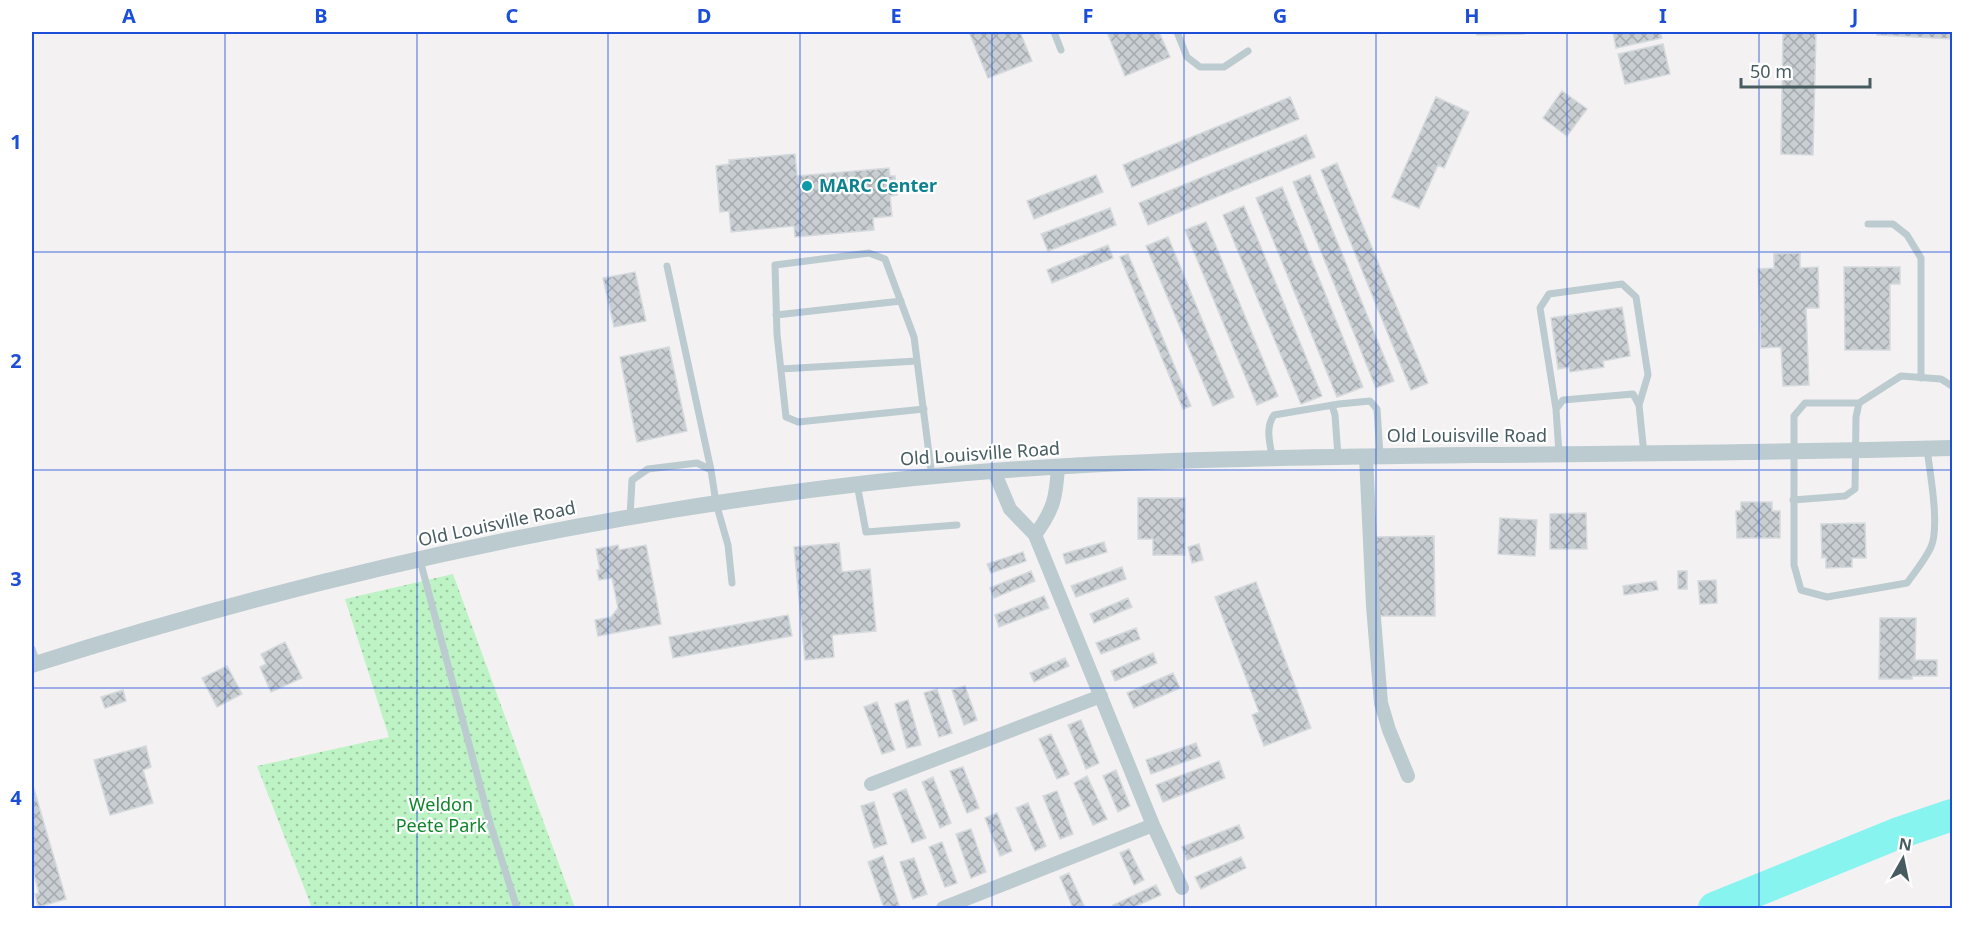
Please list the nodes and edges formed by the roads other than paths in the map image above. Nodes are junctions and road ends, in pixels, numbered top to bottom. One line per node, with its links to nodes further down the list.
1 (1054, 32): 3 (lane)
2 (1177, 32): 4 (lane)
3 (1061, 50)
4 (1248, 51)
5 (1868, 224): 11 (lane)
6 (666, 266): 28 (lane)
7 (901, 301): 8 (lane); 8 (lane); 9 (lane)
8 (776, 315): 10 (lane)
9 (917, 361): 10 (lane); 16 (lane)
10 (781, 369): 16 (lane)
11 (1921, 378): 12 (lane); 13 (lane)
12 (1953, 386)
13 (1859, 403): 20 (lane); 21 (lane)
14 (1332, 405): 24 (lane); 25 (lane); 26 (lane)
15 (1639, 405): 17 (lane); 17 (lane); 23 (lane)
16 (924, 409): 30 (lane)
17 (1556, 409): 22 (lane)
18 (1953, 448): 19 (street, Old Louisville Road)
19 (1927, 449): 20 (street, Old Louisville Road); 32 (lane)
20 (1855, 450): 21 (street, Old Louisville Road); 32 (lane)
21 (1793, 452): 23 (street, Old Louisville Road); 32 (lane)
22 (1559, 454): 23 (street, Old Louisville Road); 25 (street, Old Louisville Road)
23 (1644, 454)
24 (1338, 456): 25 (street, Old Louisville Road); 26 (street, Old Louisville Road)
25 (1373, 456): 41 (street)
26 (1272, 457): 27 (street, Old Louisville Road)
27 (1058, 467): 29 (street, Old Louisville Road); 36 (street)
28 (711, 470): 33 (lane); 34 (lane)
29 (994, 471): 30 (street, Old Louisville Road); 36 (street)
30 (932, 477): 31 (street, Old Louisville Road)
31 (857, 484): 33 (street, Old Louisville Road); 35 (lane)
32 (1793, 500)
33 (716, 503): 34 (street, Old Louisville Road); 38 (lane)
34 (630, 517): 37 (street, Old Louisville Road)
35 (957, 525)
36 (1035, 535): 40 (street)
37 (420, 560): 39 (street, Old Louisville Road); 45 (lane)
38 (732, 583)
39 (33, 659)
40 (1101, 696): 42 (street); 43 (street)
41 (1408, 776)
42 (871, 784)
43 (1153, 825): 44 (street); 46 (street)
44 (1182, 888)
45 (517, 909)
46 (943, 909)

